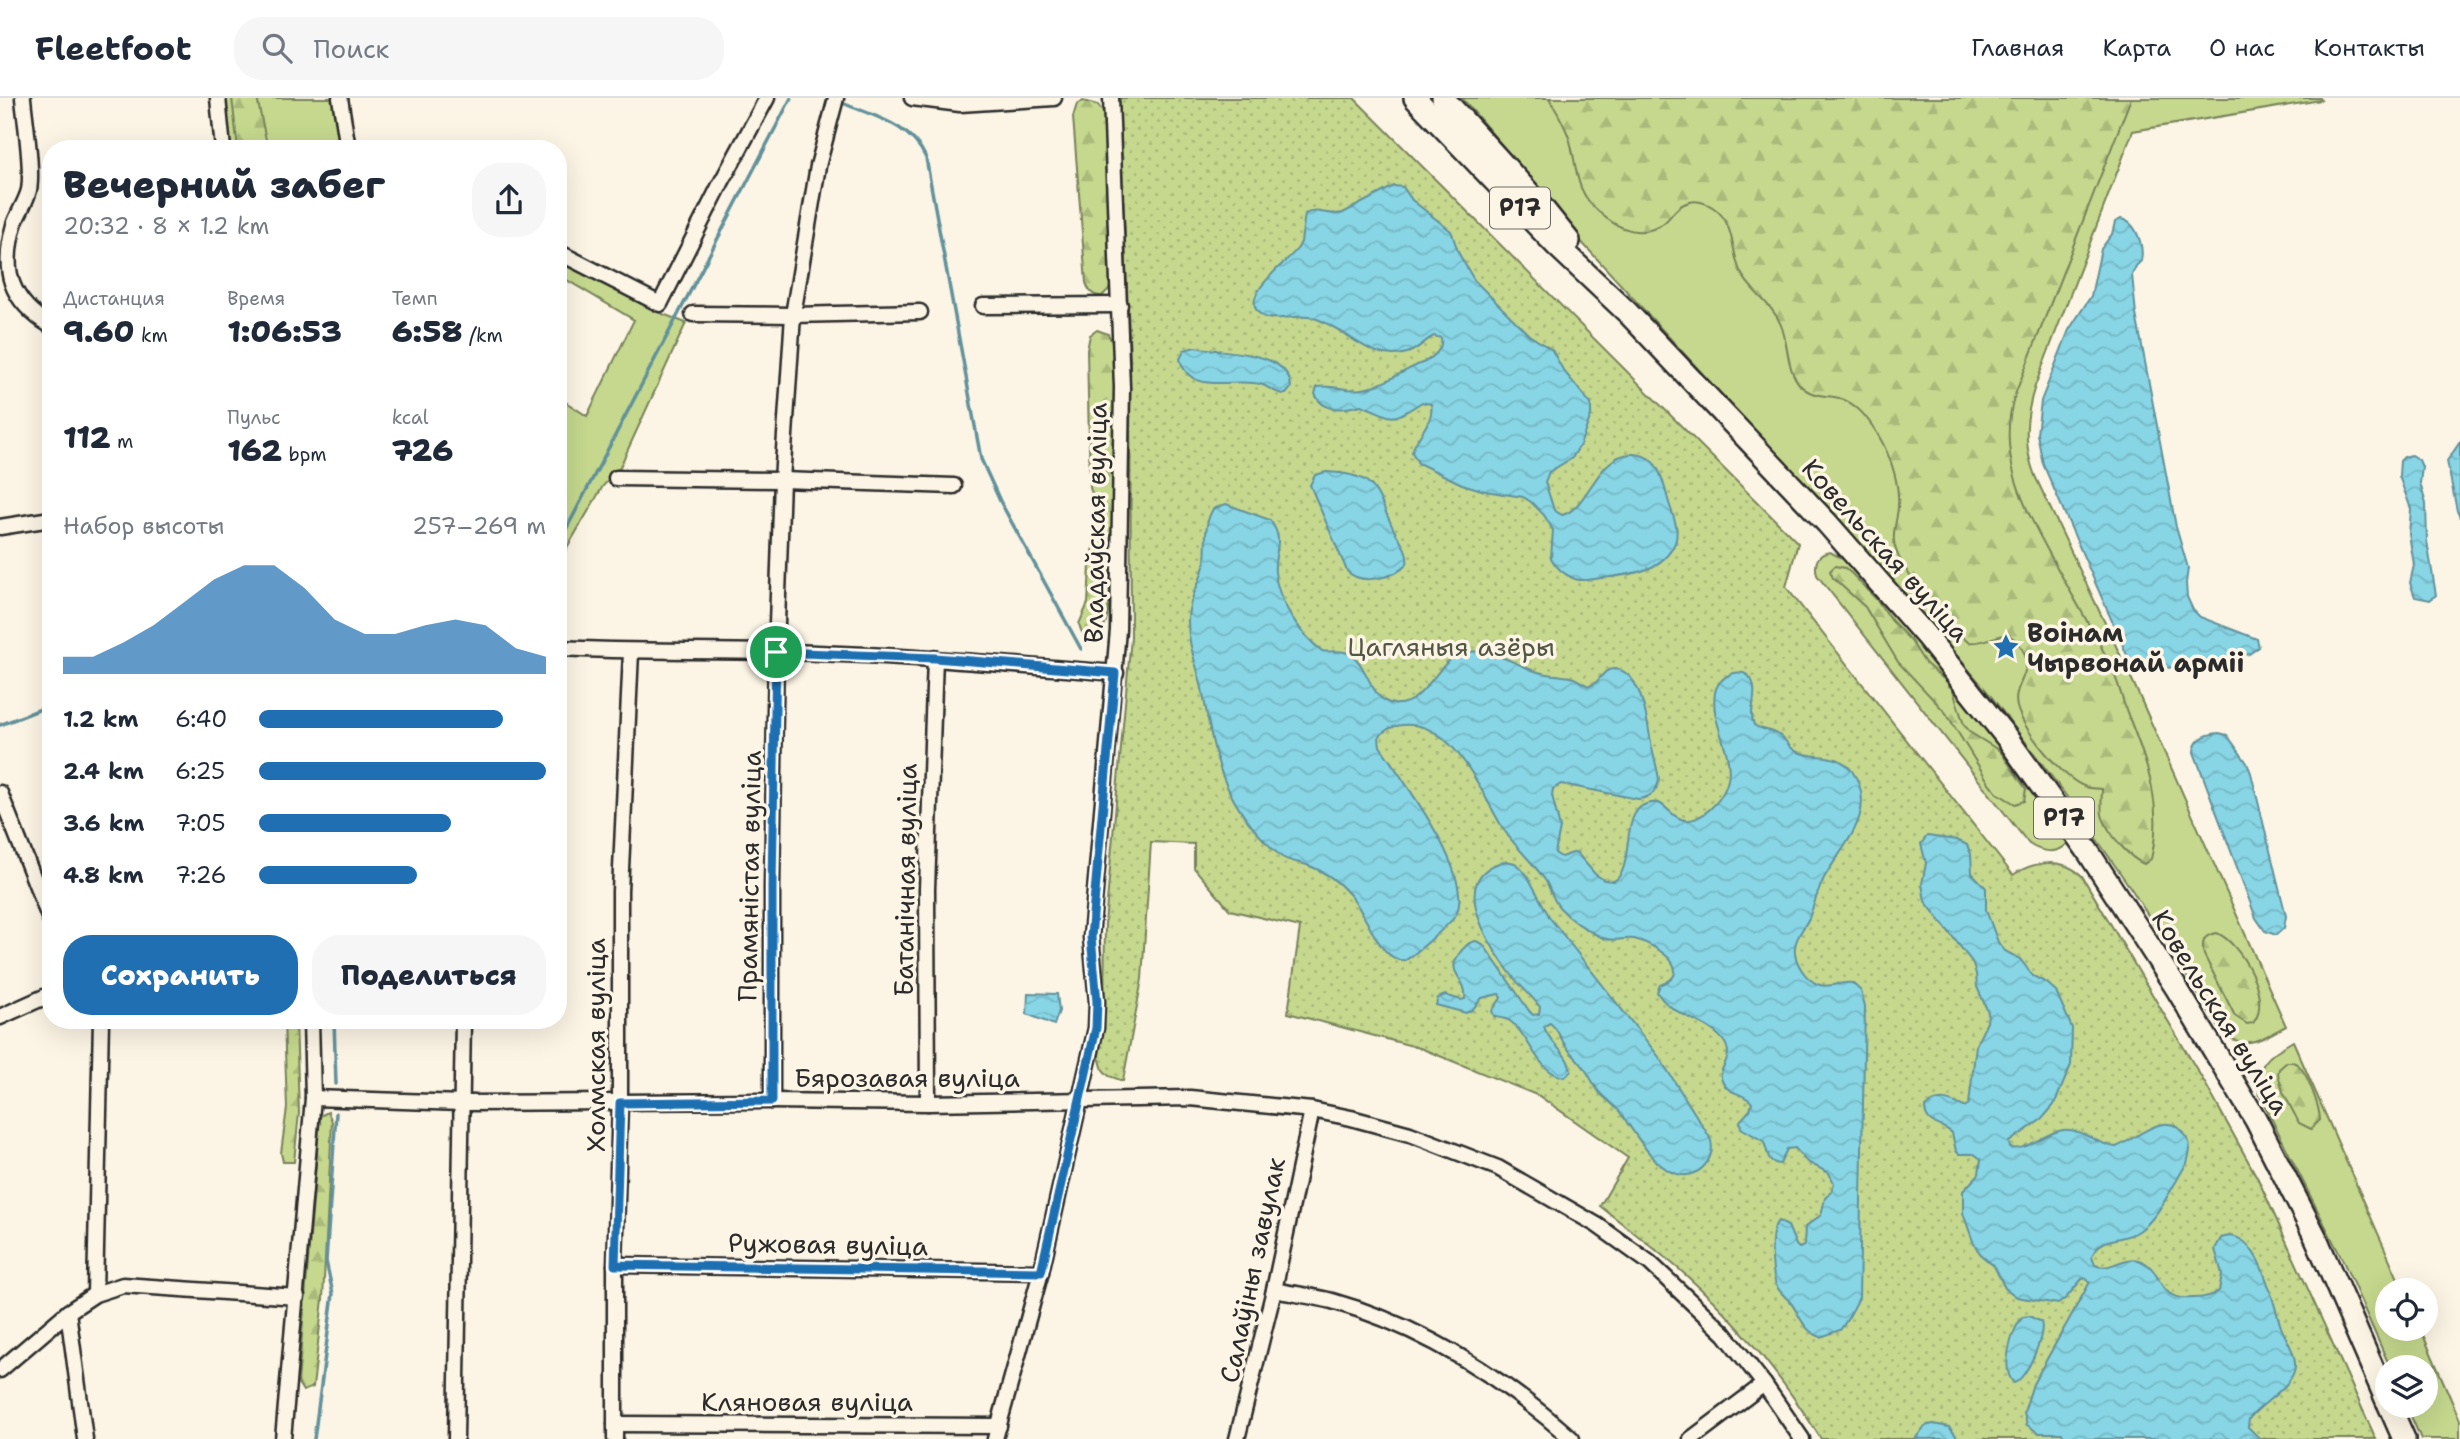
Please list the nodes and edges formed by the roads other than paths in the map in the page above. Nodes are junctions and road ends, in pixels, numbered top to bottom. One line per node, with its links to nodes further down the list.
1 (23, 98): 20 (street)
2 (218, 98): 11 (street)
3 (340, 98): 12 (street)
4 (767, 98): 13 (street)
5 (912, 98): 6 (street)
6 (1054, 98)
7 (1111, 98): 14 (street, Владаўская вуліца)
8 (1415, 98): 17 (highway, Ковельская вуліца / Р17)
9 (1443, 98): 17 (highway, Р17)
10 (833, 105): 19 (street, Прамяністая вуліца)
11 (222, 140)
12 (347, 140)
13 (567, 257)
14 (1120, 305): 15 (street); 30 (street, Владаўская вуліца)
15 (983, 306)
16 (920, 312): 19 (street)
17 (1628, 313): 52 (highway, Ковельская вуліца / Р17)
18 (693, 314): 19 (street)
19 (793, 315): 22 (street, Прамяністая вуліца)
20 (42, 320)
21 (616, 478): 22 (street)
22 (782, 480): 23 (street); 28 (street, Прамяністая вуліца)
23 (954, 486)
24 (42, 520): 25 (street)
25 (0, 527)
26 (567, 648): 27 (street)
27 (631, 652): 28 (street); 42 (street, Холмская вуліца)
28 (776, 652): 29 (street); 39 (street, Прамяністая вуліца)
29 (935, 658): 30 (street); 43 (street, Батанічная вуліца)
30 (1115, 673): 40 (street, Владаўская вуліца)
31 (0, 793): 32 (street)
32 (42, 899)
33 (42, 998): 34 (street)
34 (0, 1017)
35 (101, 1029): 48 (street)
36 (311, 1029): 38 (street)
37 (463, 1029): 41 (street)
38 (313, 1098): 41 (street, Бярозавая вуліца); 49 (street)
39 (772, 1101): 42 (street, Бярозавая вуліца); 43 (street, Бярозавая вуліца)
40 (1080, 1101): 43 (street, Бярозавая вуліца); 44 (street, Бярозавая вуліца); 46 (street, Владаўская вуліца)
41 (462, 1103): 42 (street, Бярозавая вуліца); 59 (street)
42 (620, 1103): 45 (street, Холмская вуліца)
43 (928, 1104)
44 (1312, 1110): 47 (street, Салаўіны завулак); 53 (street, Бярозавая вуліца)
45 (615, 1265): 46 (street, Ружовая вуліца); 55 (street, Холмская вуліца)
46 (1041, 1272): 56 (street, Владаўская вуліца)
47 (1274, 1290): 60 (street, Салаўіны завулак); 61 (street)
48 (95, 1294): 49 (street); 50 (street)
49 (297, 1297): 58 (street)
50 (68, 1312): 51 (street); 57 (street)
51 (0, 1370)
52 (2375, 1373)
53 (1764, 1384): 62 (street); 63 (street, Бярозавая вуліца)
54 (2395, 1418): 64 (highway, Ковельская вуліца / Р17)
55 (615, 1431): 56 (street, Кляновая вуліца)
56 (997, 1433)
57 (85, 1439)
58 (284, 1439)
59 (456, 1439)
60 (1237, 1439)
61 (1572, 1439)
62 (1691, 1439)
63 (1802, 1439)
64 (2404, 1439)

